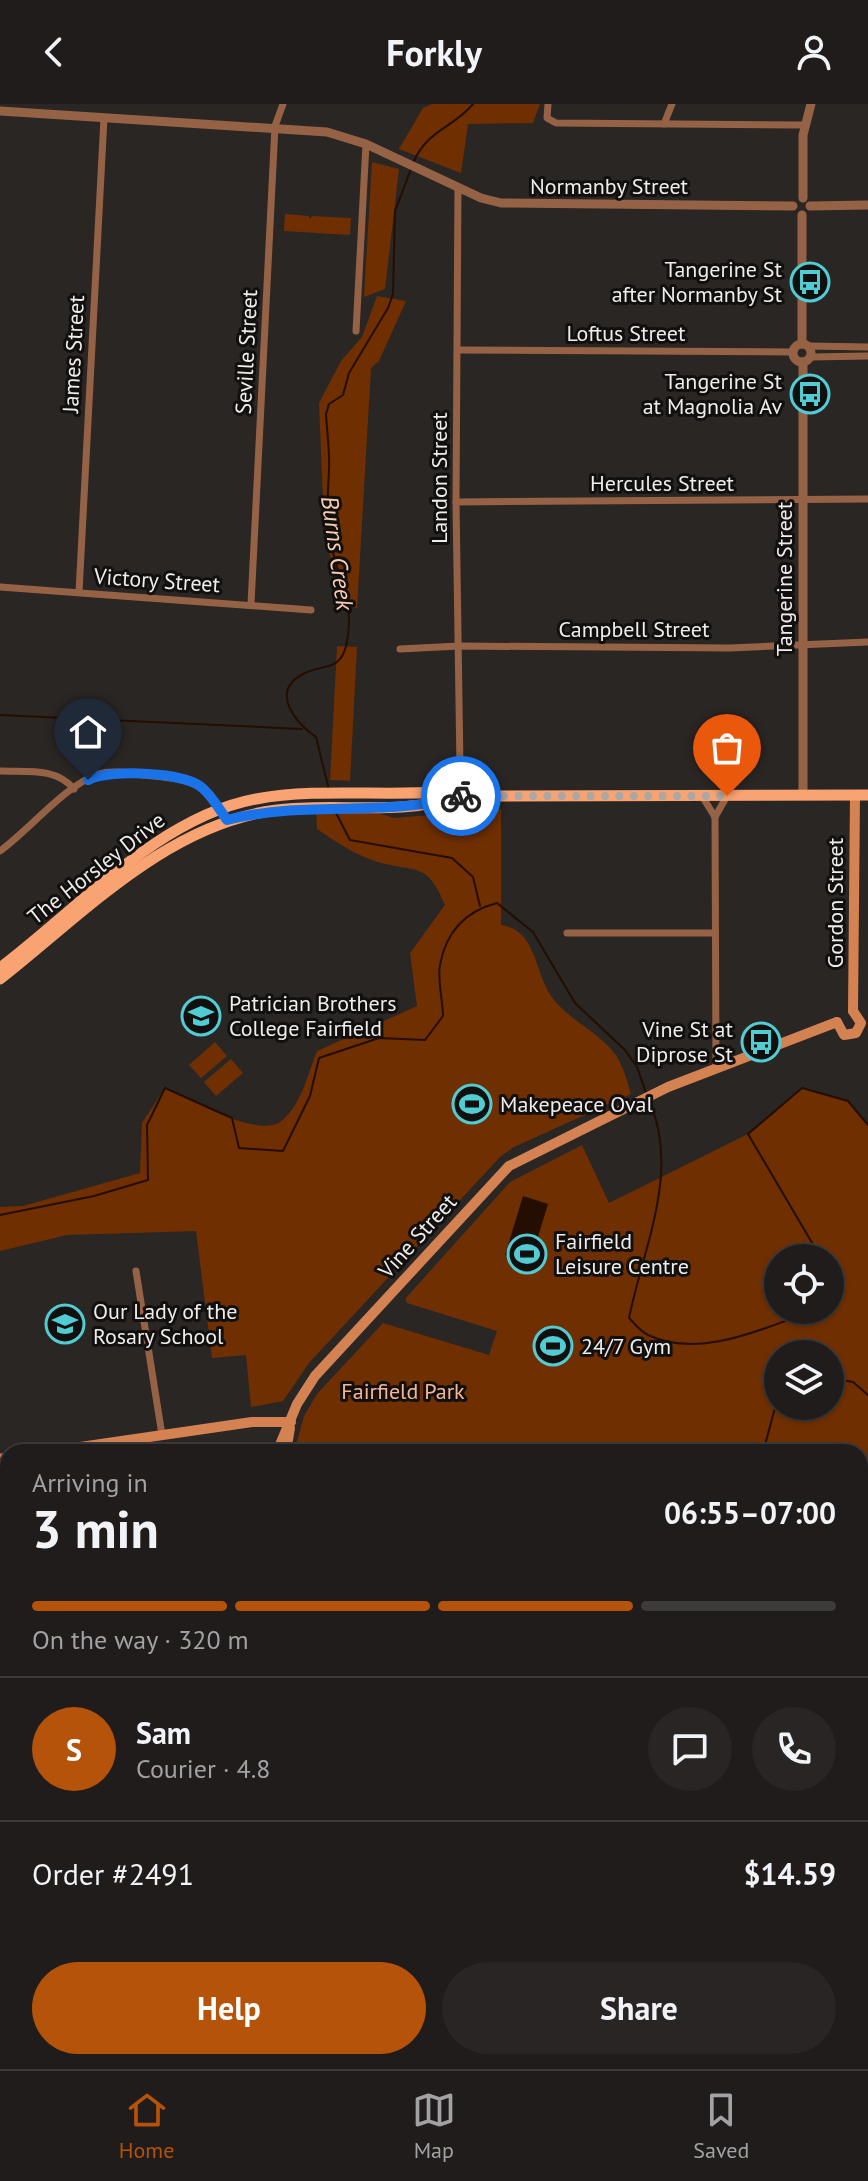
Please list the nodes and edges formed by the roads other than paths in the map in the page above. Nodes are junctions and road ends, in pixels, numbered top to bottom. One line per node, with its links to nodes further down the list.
1 (283, 104): 10 (street, Seville Street)
2 (548, 104): 8 (street)
3 (672, 104): 8 (street)
4 (811, 104): 9 (street)
5 (18, 108): 6 (street, Normanby Street); 7 (street, Normanby Street)
6 (0, 111)
7 (104, 118): 10 (street, Normanby Street); 29 (street, James Street)
8 (664, 124): 9 (street)
9 (804, 125): 13 (street)
10 (275, 126): 11 (street, Normanby Street); 30 (street, Seville Street)
11 (366, 144): 12 (street, Normanby Street); 18 (street)
12 (458, 188): 15 (street, Normanby Street); 21 (street, Landon Street)
13 (803, 198): 15 (street); 16 (street)
14 (868, 205): 16 (street)
15 (793, 206): 17 (street)
16 (810, 206): 17 (street)
17 (802, 215): 19 (street)
18 (356, 331)
19 (805, 345): 20 (street); 22 (street); 24 (street, Tangerine Street)
20 (868, 347)
21 (458, 350): 22 (street, Loftus Street); 27 (street, Landon Street)
22 (793, 352): 24 (street)
23 (868, 356): 24 (street)
24 (806, 360): 26 (street, Tangerine Street)
25 (868, 499): 26 (street, Hercules Street)
26 (802, 500): 27 (street, Hercules Street); 33 (street, Tangerine Street)
27 (456, 502): 34 (street, Landon Street)
28 (0, 587): 29 (street, Victory Street)
29 (79, 592): 30 (street, Victory Street)
30 (251, 604): 31 (street, Victory Street)
31 (311, 610)
32 (868, 642): 33 (street, Campbell Street)
33 (802, 645): 34 (street, Campbell Street); 39 (street, Tangerine Street)
34 (459, 646): 35 (street, Campbell Street); 36 (street, Landon Street)
35 (400, 649)
36 (460, 768)
37 (0, 771): 38 (street)
38 (74, 789): 45 (street); 48 (street)
39 (803, 795): 40 (main road, The Horsley Drive); 43 (main road, The Horsley Drive)
40 (855, 795): 41 (main road, The Horsley Drive); 53 (main road, Gordon Street)
41 (868, 795)
42 (702, 796): 43 (main road, The Horsley Drive); 44 (main road, The Horsley Drive); 46 (street)
43 (727, 796): 46 (street)
44 (316, 801): 45 (main road, The Horsley Drive); 47 (main road, The Horsley Drive)
45 (219, 809): 47 (street); 51 (main road, The Horsley Drive)
46 (715, 817): 50 (street)
47 (227, 820): 52 (main road, The Horsley Drive)
48 (0, 851)
49 (567, 933): 50 (street)
50 (715, 933): 56 (street)
51 (0, 968)
52 (0, 979)
53 (853, 1011): 54 (main road); 55 (main road)
54 (837, 1022): 55 (main road); 56 (main road, Vine Street)
55 (864, 1029)
56 (716, 1069): 58 (main road, Vine Street)
57 (136, 1271): 59 (street)
58 (291, 1422): 59 (main road); 63 (main road, Vine Street); 64 (main road)
59 (162, 1435): 60 (main road)
60 (127, 1440): 61 (main road); 62 (street)
61 (100, 1444)
62 (129, 1444)
63 (281, 1444)
64 (287, 1444)

